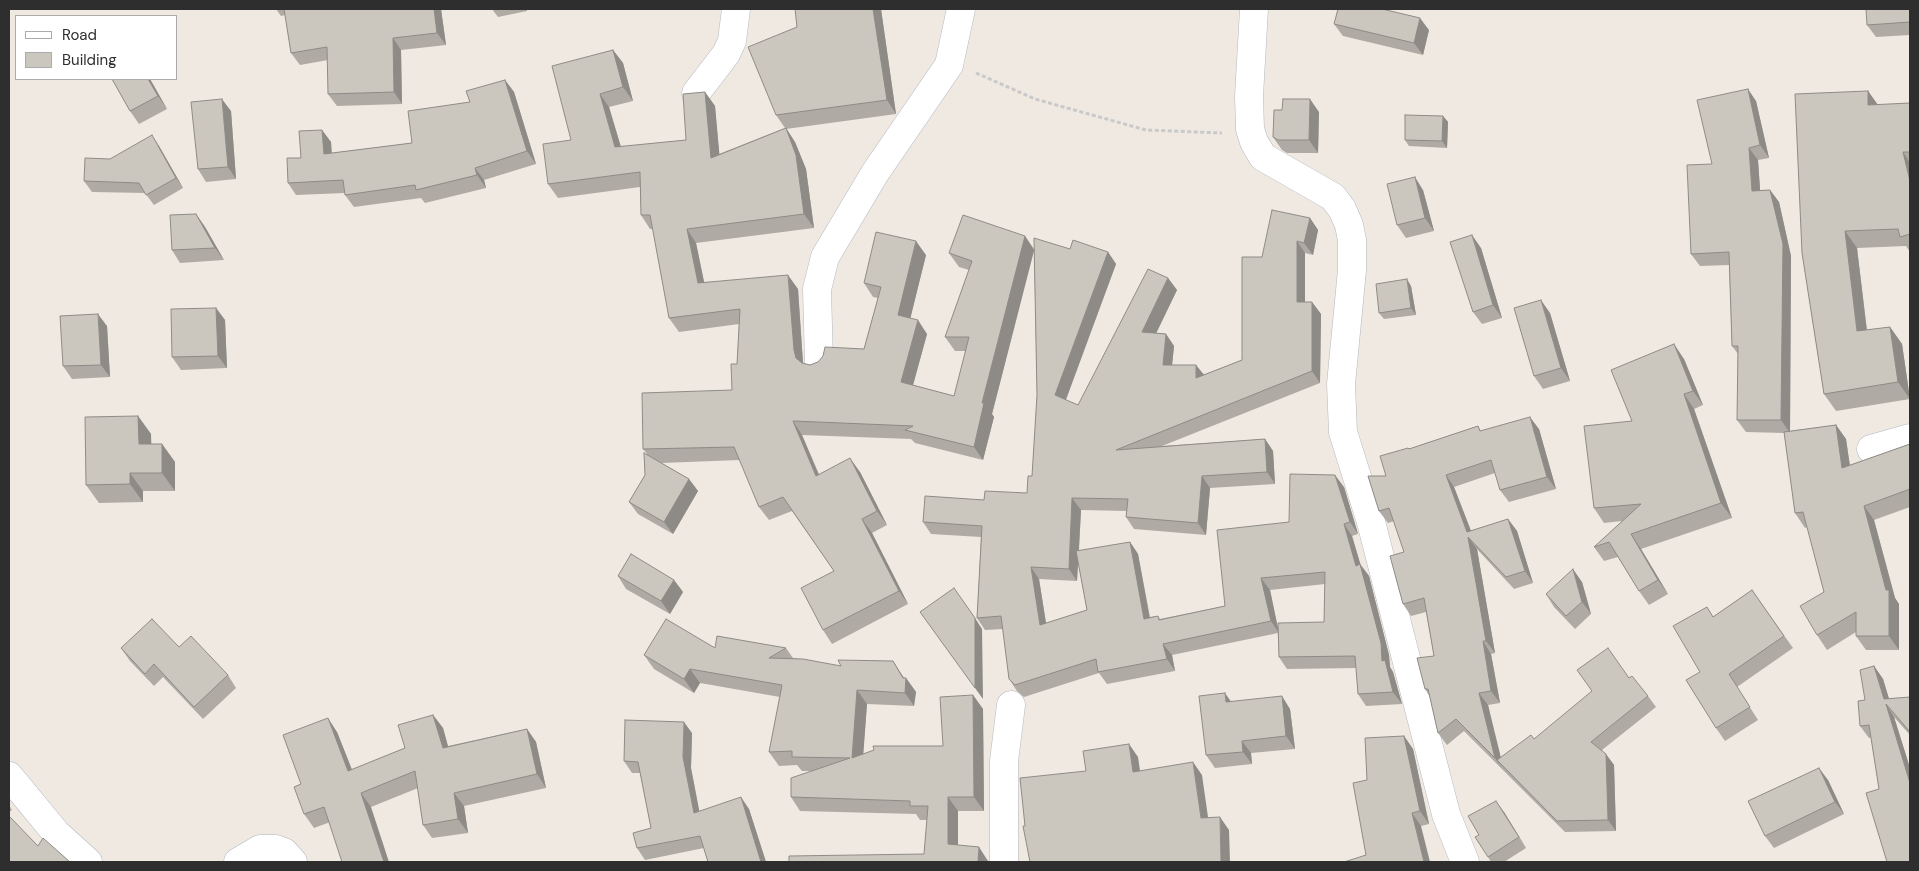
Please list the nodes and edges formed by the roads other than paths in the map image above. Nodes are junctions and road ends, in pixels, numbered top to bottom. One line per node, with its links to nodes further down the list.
1 (736, 9): 4 (street)
2 (961, 9): 5 (street)
3 (1254, 9): 14 (street)
4 (696, 93)
5 (819, 363)
6 (1910, 438): 7 (street)
7 (1870, 449)
8 (1011, 705): 13 (street)
9 (9, 776): 10 (street)
10 (88, 862)
11 (238, 862): 12 (street)
12 (292, 862)
13 (1004, 862)
14 (1464, 862)

